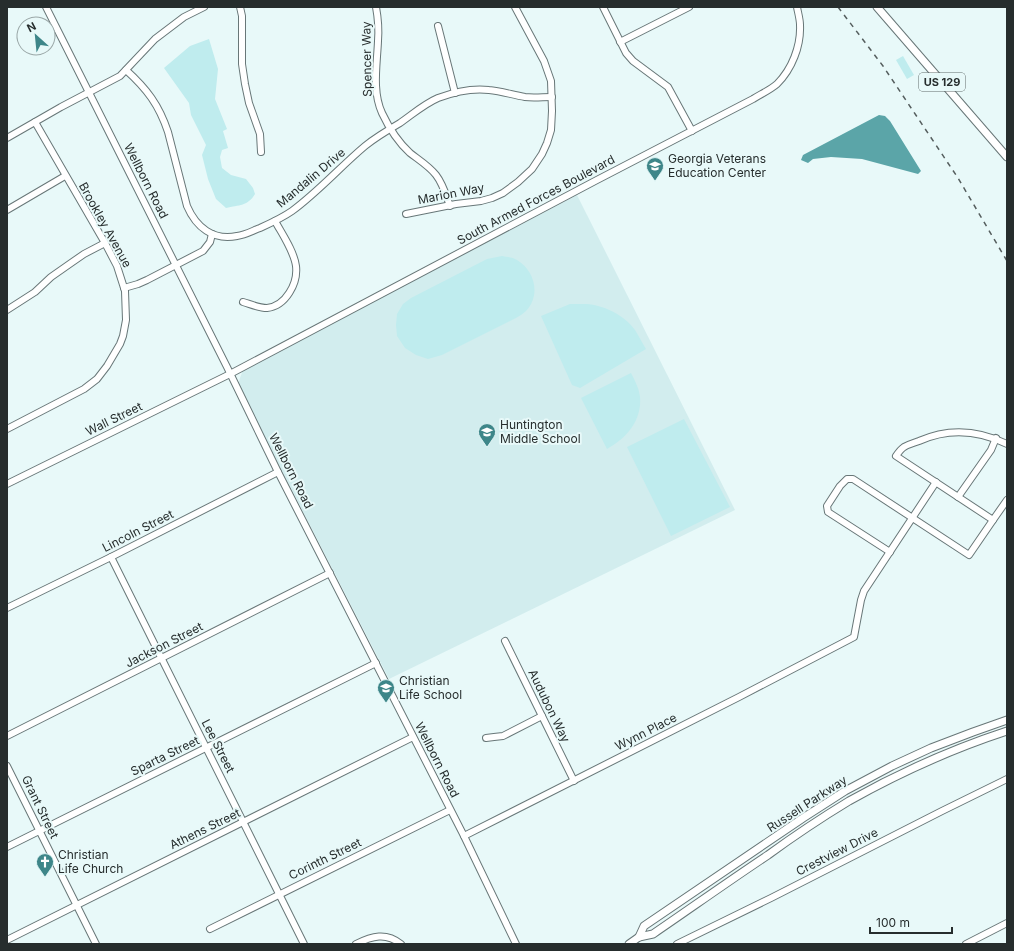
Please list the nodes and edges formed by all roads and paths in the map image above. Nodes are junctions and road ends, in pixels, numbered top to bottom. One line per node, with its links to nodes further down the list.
1 (46, 7): 13 (street, Wellborn Road)
2 (204, 7): 12 (street)
3 (240, 7): 20 (street)
4 (376, 7): 17 (street, Spencer Way)
5 (515, 7): 15 (street, Marion Way)
6 (603, 7): 11 (street)
7 (689, 7): 11 (street)
8 (797, 7): 18 (street, South Armed Forces Boulevard)
9 (877, 7): 21 (main road, US 129)
10 (438, 26): 14 (street)
11 (620, 42): 18 (street)
12 (126, 70): 13 (street); 27 (street)
13 (89, 92): 16 (street); 29 (street, Wellborn Road)
14 (455, 93): 15 (street, Mandalin Drive); 17 (street, Mandalin Drive)
15 (552, 97): 23 (street, Marion Way)
16 (35, 122): 19 (street); 22 (street, Brookley Avenue)
17 (390, 128): 23 (street, Spencer Way); 26 (street, Mandalin Drive)
18 (692, 131): 33 (street, South Armed Forces Boulevard)
19 (7, 138)
20 (261, 152)
21 (1007, 157)
22 (65, 176): 24 (street); 28 (street, Brookley Avenue)
23 (450, 206): 25 (street, Marion Way)
24 (7, 210)
25 (406, 214)
26 (275, 221): 27 (street, Mandalin Drive); 31 (street)
27 (212, 234): 29 (street)
28 (105, 243): 30 (street, Brookley Avenue); 32 (street)
29 (176, 265): 30 (street); 33 (street, Wellborn Road)
30 (124, 288): 34 (street, Brookley Avenue)
31 (243, 302)
32 (7, 310)
33 (230, 374): 37 (street, Wellborn Road); 39 (street, Wall Street)
34 (7, 429)
35 (996, 438): 36 (street); 38 (street); 40 (street)
36 (1007, 444)
37 (278, 472): 45 (street, Lincoln Street); 46 (street, Wellborn Road)
38 (936, 482): 40 (street); 42 (street, Wynn Place)
39 (7, 484)
40 (958, 497): 43 (street)
41 (1007, 500): 43 (street)
42 (912, 518): 43 (street); 44 (street, Wynn Place); 44 (street)
43 (993, 520)
44 (890, 552): 60 (street, Wynn Place)
45 (111, 557): 47 (street, Lincoln Street); 49 (street, Lee Street)
46 (330, 573): 49 (street, Jackson Street); 50 (street, Wellborn Road)
47 (7, 608)
48 (505, 641): 51 (street, Audubon Way)
49 (162, 658): 54 (street, Jackson Street); 57 (street, Lee Street)
50 (376, 663): 55 (street, Wellborn Road); 57 (street, Sparta Street)
51 (542, 716): 56 (street); 60 (street, Audubon Way)
52 (1007, 720): 70 (main road, Russell Parkway)
53 (1007, 731): 70 (main road, Russell Parkway)
54 (7, 736)
55 (413, 737): 61 (street, Wellborn Road); 62 (street, Athens Street)
56 (486, 738)
57 (206, 748): 62 (street, Lee Street); 63 (street, Sparta Street)
58 (7, 766): 63 (street, Grant Street)
59 (1007, 779): 78 (street, Crestview Drive)
60 (574, 781): 64 (street, Wynn Place)
61 (450, 810): 64 (street, Wellborn Road); 66 (street, Corinth Street)
62 (244, 822): 66 (street, Lee Street); 67 (street, Athens Street)
63 (40, 831): 65 (street, Sparta Street); 67 (street, Grant Street)
64 (464, 836): 76 (street, Wellborn Road)
65 (7, 847)
66 (279, 894): 69 (street, Corinth Street); 73 (street, Lee Street)
67 (77, 905): 71 (street, Athens Street); 72 (street, Grant Street)
68 (1007, 923): 79 (street)
69 (210, 929)
70 (639, 937): 77 (main road, Russell Parkway)
71 (7, 940)
72 (96, 944)
73 (304, 944)
74 (356, 944): 75 (street)
75 (401, 944)
76 (516, 944)
77 (629, 944)
78 (677, 944)
79 (966, 944)

